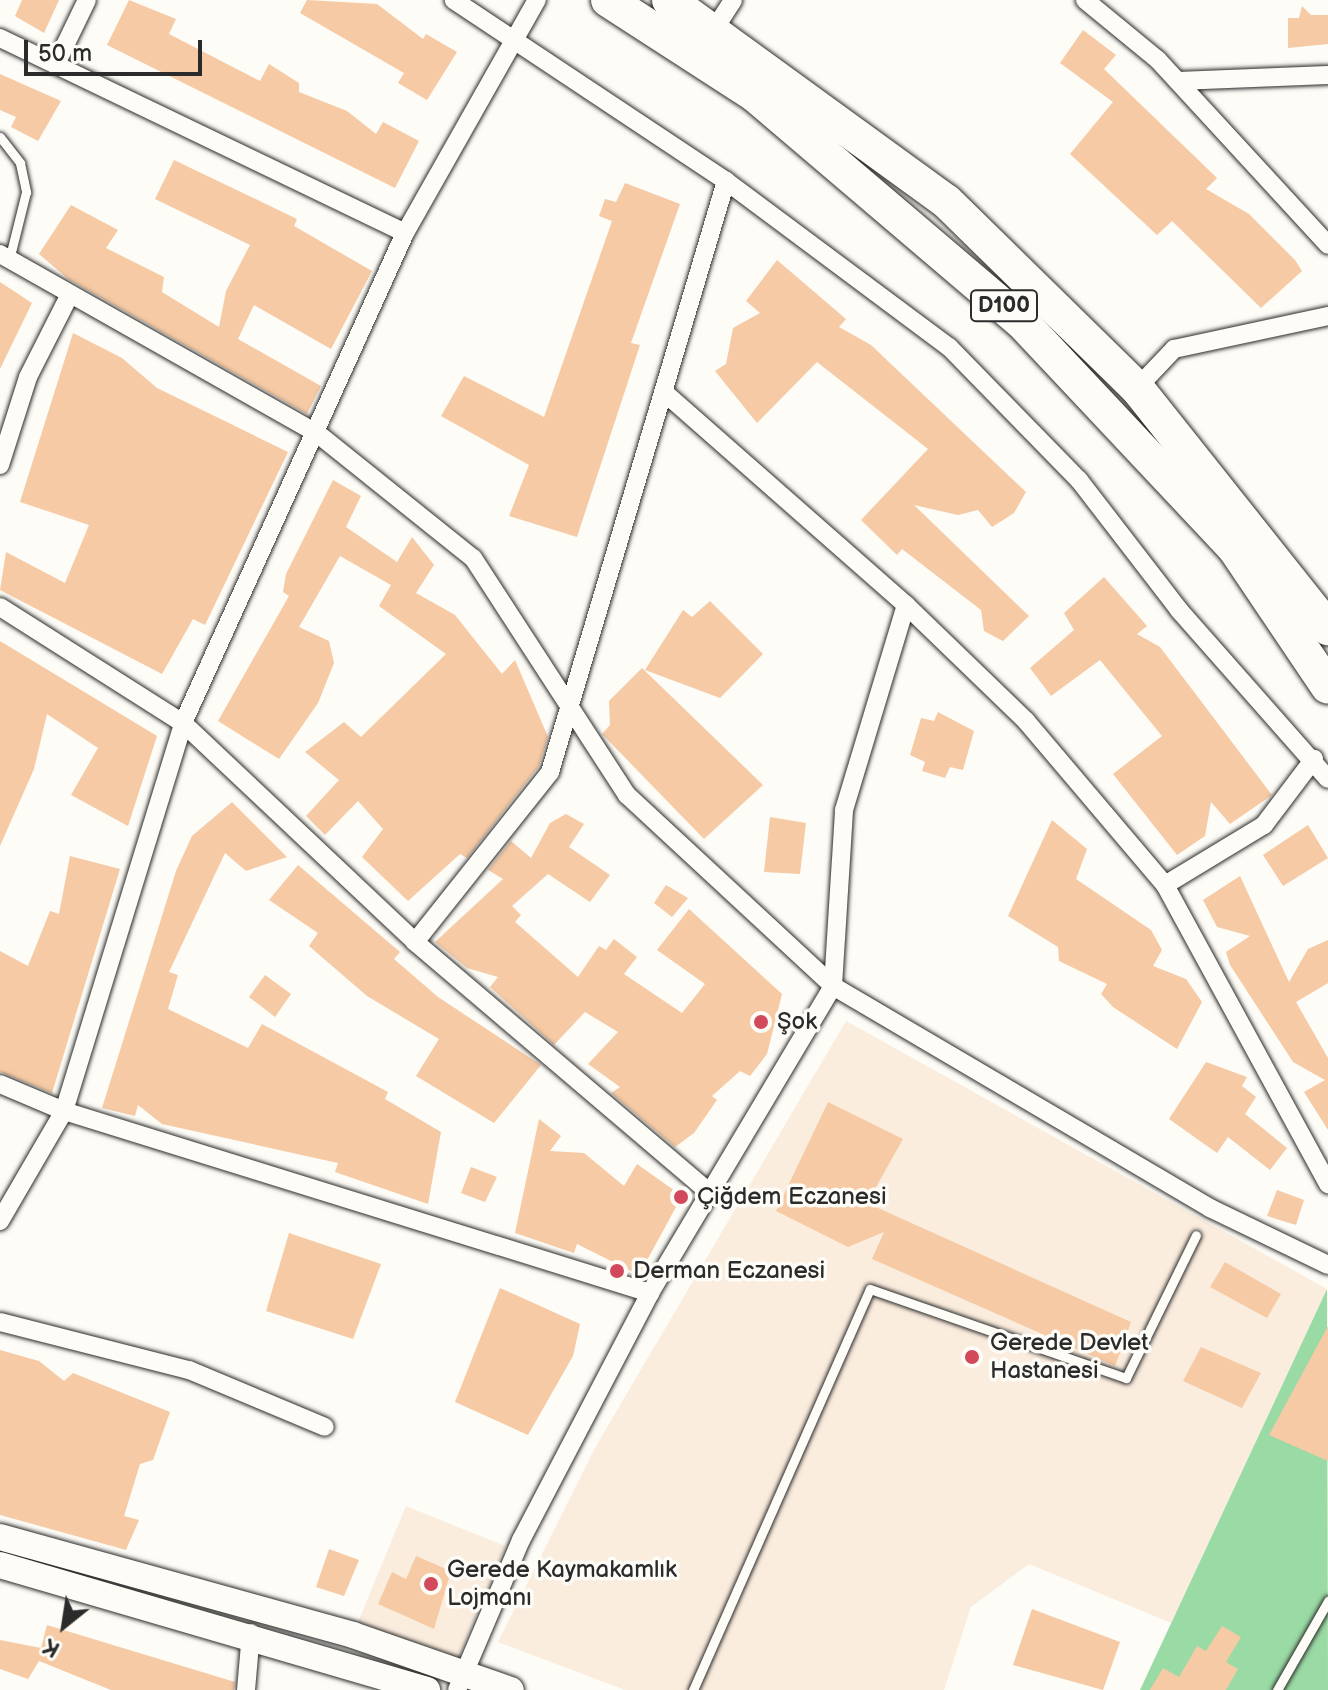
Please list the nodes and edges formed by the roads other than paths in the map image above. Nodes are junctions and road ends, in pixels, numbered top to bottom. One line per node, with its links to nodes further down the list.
1 (87, 0): 10 (street)
2 (454, 0): 8 (street)
3 (537, 0): 8 (street)
4 (608, 0): 27 (highway, D100)
5 (669, 0): 7 (highway, D100)
6 (1085, 0): 12 (street)
7 (724, 14): 20 (highway, D100)
8 (514, 36): 14 (street); 15 (street)
9 (0, 38): 10 (street)
10 (56, 64): 15 (street)
11 (1328, 75): 12 (street)
12 (1178, 81): 16 (street)
13 (0, 137): 17 (lane)
14 (726, 181): 21 (street); 30 (street)
15 (405, 233): 22 (street)
16 (1328, 245)
17 (4, 257): 18 (street)
18 (68, 298): 22 (street); 23 (street)
19 (1328, 316): 20 (street)
20 (1137, 388): 26 (highway, D100)
21 (666, 394): 24 (street); 28 (street)
22 (318, 434): 28 (street); 29 (street)
23 (2, 454)
24 (906, 605): 32 (street); 34 (street)
25 (0, 607): 29 (street)
26 (1328, 628)
27 (1328, 687)
28 (569, 716): 33 (street); 34 (street)
29 (183, 723): 33 (street); 36 (street)
30 (1314, 759): 31 (street); 32 (street)
31 (1328, 779)
32 (1165, 885): 37 (street)
33 (415, 942): 38 (street)
34 (833, 986): 38 (street); 41 (street)
35 (0, 1084): 36 (street)
36 (64, 1111): 39 (street); 42 (street)
37 (1328, 1184)
38 (711, 1194): 42 (street)
39 (0, 1221)
40 (1196, 1235): 53 (lane)
41 (1328, 1265)
42 (650, 1293): 49 (street)
43 (0, 1322): 44 (street)
44 (325, 1427)
45 (0, 1537): 49 (street)
46 (0, 1565): 48 (street)
47 (1328, 1601): 54 (lane)
48 (251, 1633): 50 (street); 51 (street)
49 (460, 1683): 52 (street)
50 (246, 1690)
51 (427, 1690)
52 (511, 1690)
53 (693, 1690)
54 (1277, 1690)

